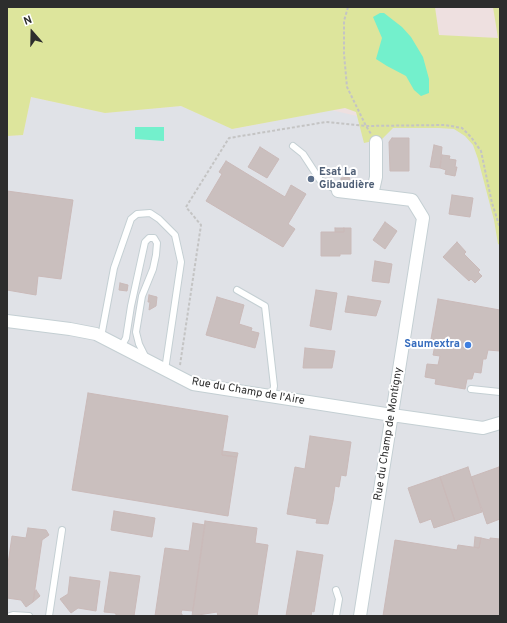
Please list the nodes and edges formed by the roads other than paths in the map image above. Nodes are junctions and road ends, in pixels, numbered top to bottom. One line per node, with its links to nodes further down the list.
1 (376, 142): 4 (street)
2 (293, 146): 3 (lane)
3 (338, 191): 4 (street, Rue du Champ de Montigny)
4 (372, 195): 14 (street, Rue du Champ de Montigny)
5 (237, 290): 13 (lane)
6 (7, 320): 7 (street, Rue du Champ de l'Aire)
7 (101, 337): 8 (street, Rue du Champ de l'Aire); 10 (lane)
8 (121, 347): 9 (street, Rue du Champ de l'Aire); 9 (lane)
9 (148, 361): 10 (street, Rue du Champ de l'Aire)
10 (166, 370): 13 (street, Rue du Champ de l'Aire)
11 (472, 389): 12 (lane)
12 (500, 392)
13 (272, 397): 14 (street, Rue du Champ de l'Aire)
14 (392, 415): 15 (street, Rue du Champ de l'Aire); 22 (street, Rue du Champ de Montigny)
15 (500, 423)
16 (62, 530): 20 (lane)
17 (336, 590): 21 (lane)
18 (10, 616): 19 (lane)
19 (29, 616)
20 (49, 616)
21 (336, 616)
22 (360, 616)

